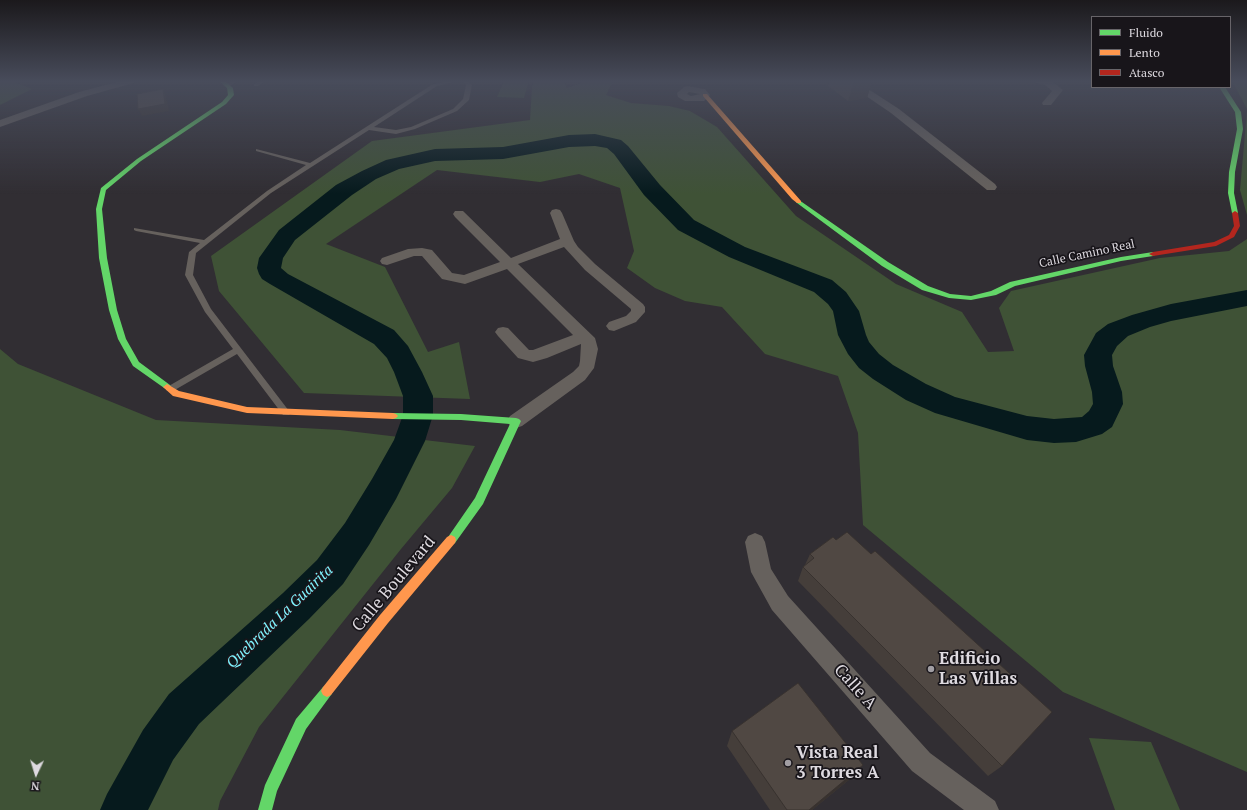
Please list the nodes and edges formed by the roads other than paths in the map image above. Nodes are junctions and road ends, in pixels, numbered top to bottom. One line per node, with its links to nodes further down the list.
1 (14, 119): 8 (street)
2 (201, 119): 24 (street)
3 (382, 119): 9 (lane)
4 (434, 119): 9 (lane)
5 (726, 119): 7 (street, Calle Camino Real)
6 (905, 119): 12 (street)
7 (1239, 119)
8 (0, 124)
9 (368, 128): 11 (lane)
10 (258, 150): 11 (lane)
11 (311, 165): 17 (lane)
12 (991, 187)
13 (556, 213): 16 (street)
14 (459, 214): 19 (street)
15 (136, 229): 17 (lane)
16 (567, 241): 19 (street); 20 (street)
17 (205, 242): 23 (lane)
18 (387, 261): 19 (street)
19 (509, 263): 22 (street)
20 (614, 326)
21 (503, 332): 22 (street)
22 (584, 338): 26 (street)
23 (238, 350): 24 (lane); 25 (lane)
24 (170, 389): 25 (street)
25 (286, 412): 26 (street)
26 (516, 421): 28 (street, Calle Boulevard)
27 (754, 542): 29 (street, Calle A)
28 (265, 810)
29 (986, 810)

